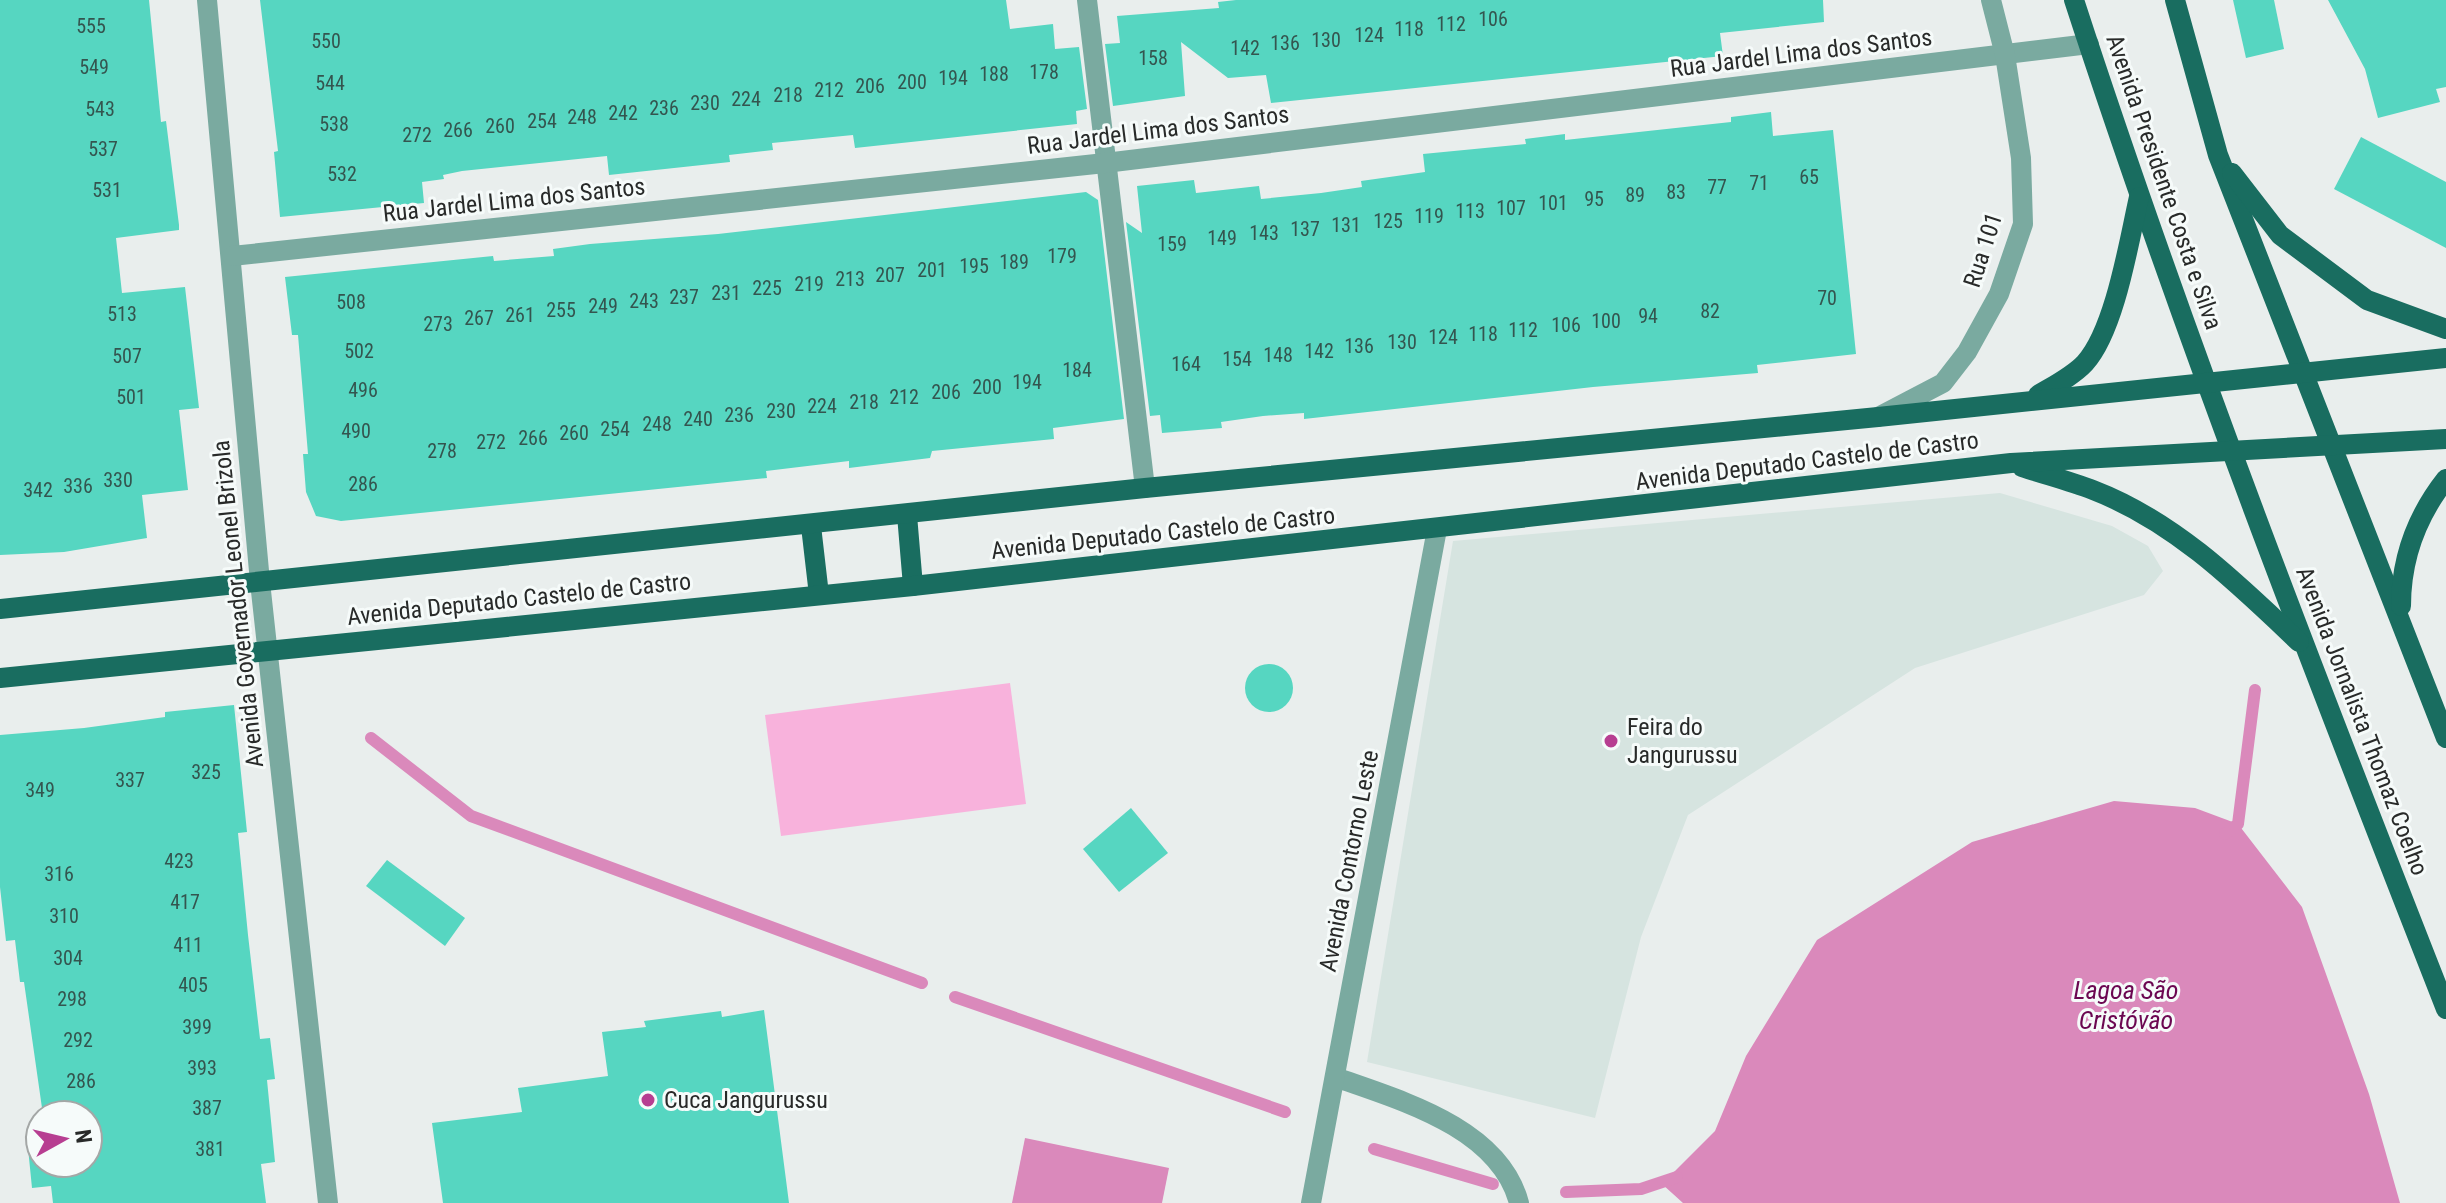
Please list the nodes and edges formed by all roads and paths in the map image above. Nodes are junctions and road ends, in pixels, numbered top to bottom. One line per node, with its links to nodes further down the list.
1 (207, 0): 11 (street, Avenida Governador Leonel Brizola)
2 (1087, 0): 9 (street)
3 (1991, 0): 7 (street, Rua 101)
4 (2074, 0): 6 (main road, Avenida Presidente Costa e Silva)
5 (2175, 0): 8 (main road)
6 (2089, 44): 7 (street, Rua Jardel Lima dos Santos); 10 (main road, Avenida Presidente Costa e Silva)
7 (2005, 55): 9 (street, Rua Jardel Lima dos Santos); 17 (street, Rua 101)
8 (2218, 155): 12 (main road); 14 (main road)
9 (1105, 163): 11 (street, Rua Jardel Lima dos Santos); 23 (street)
10 (2139, 197): 15 (main road, Avenida Presidente Costa e Silva); 16 (main road)
11 (232, 256): 27 (street, Avenida Governador Leonel Brizola)
12 (2446, 329)
13 (2446, 358): 14 (main road, Avenida Deputado Castelo de Castro)
14 (2303, 372): 15 (main road, Avenida Deputado Castelo de Castro); 19 (main road)
15 (2206, 381): 16 (main road, Avenida Deputado Castelo de Castro); 20 (main road, Avenida Presidente Costa e Silva)
16 (2032, 398): 17 (main road, Avenida Deputado Castelo de Castro)
17 (1878, 417): 23 (main road, Avenida Deputado Castelo de Castro)
18 (2446, 439): 19 (main road, Avenida Deputado Castelo de Castro)
19 (2332, 446): 20 (main road, Avenida Deputado Castelo de Castro); 31 (main road)
20 (2231, 451): 21 (main road, Avenida Deputado Castelo de Castro); 32 (main road, Avenida Jornalista Thomaz Coelho)
21 (2011, 463): 26 (main road, Avenida Deputado Castelo de Castro); 32 (main road)
22 (2446, 479): 31 (main road)
23 (1145, 488): 24 (main road, Avenida Deputado Castelo de Castro)
24 (907, 515): 25 (main road, Avenida Deputado Castelo de Castro); 28 (main road)
25 (811, 526): 27 (main road, Avenida Deputado Castelo de Castro); 29 (main road)
26 (1437, 529): 28 (main road, Avenida Deputado Castelo de Castro); 37 (street, Avenida Contorno Leste)
27 (260, 582): 30 (main road, Avenida Deputado Castelo de Castro); 33 (street, Avenida Governador Leonel Brizola)
28 (913, 586): 29 (main road, Avenida Deputado Castelo de Castro)
29 (819, 595): 33 (main road, Avenida Deputado Castelo de Castro)
30 (0, 609)
31 (2400, 618): 35 (main road)
32 (2303, 645): 36 (main road, Avenida Jornalista Thomaz Coelho)
33 (268, 650): 34 (main road, Avenida Deputado Castelo de Castro); 38 (street, Avenida Governador Leonel Brizola)
34 (0, 678)
35 (2446, 738)
36 (2446, 1009)
37 (1335, 1077): 39 (street, Avenida Contorno Leste); 40 (street)
38 (328, 1203)
39 (1311, 1203)
40 (1519, 1203)

